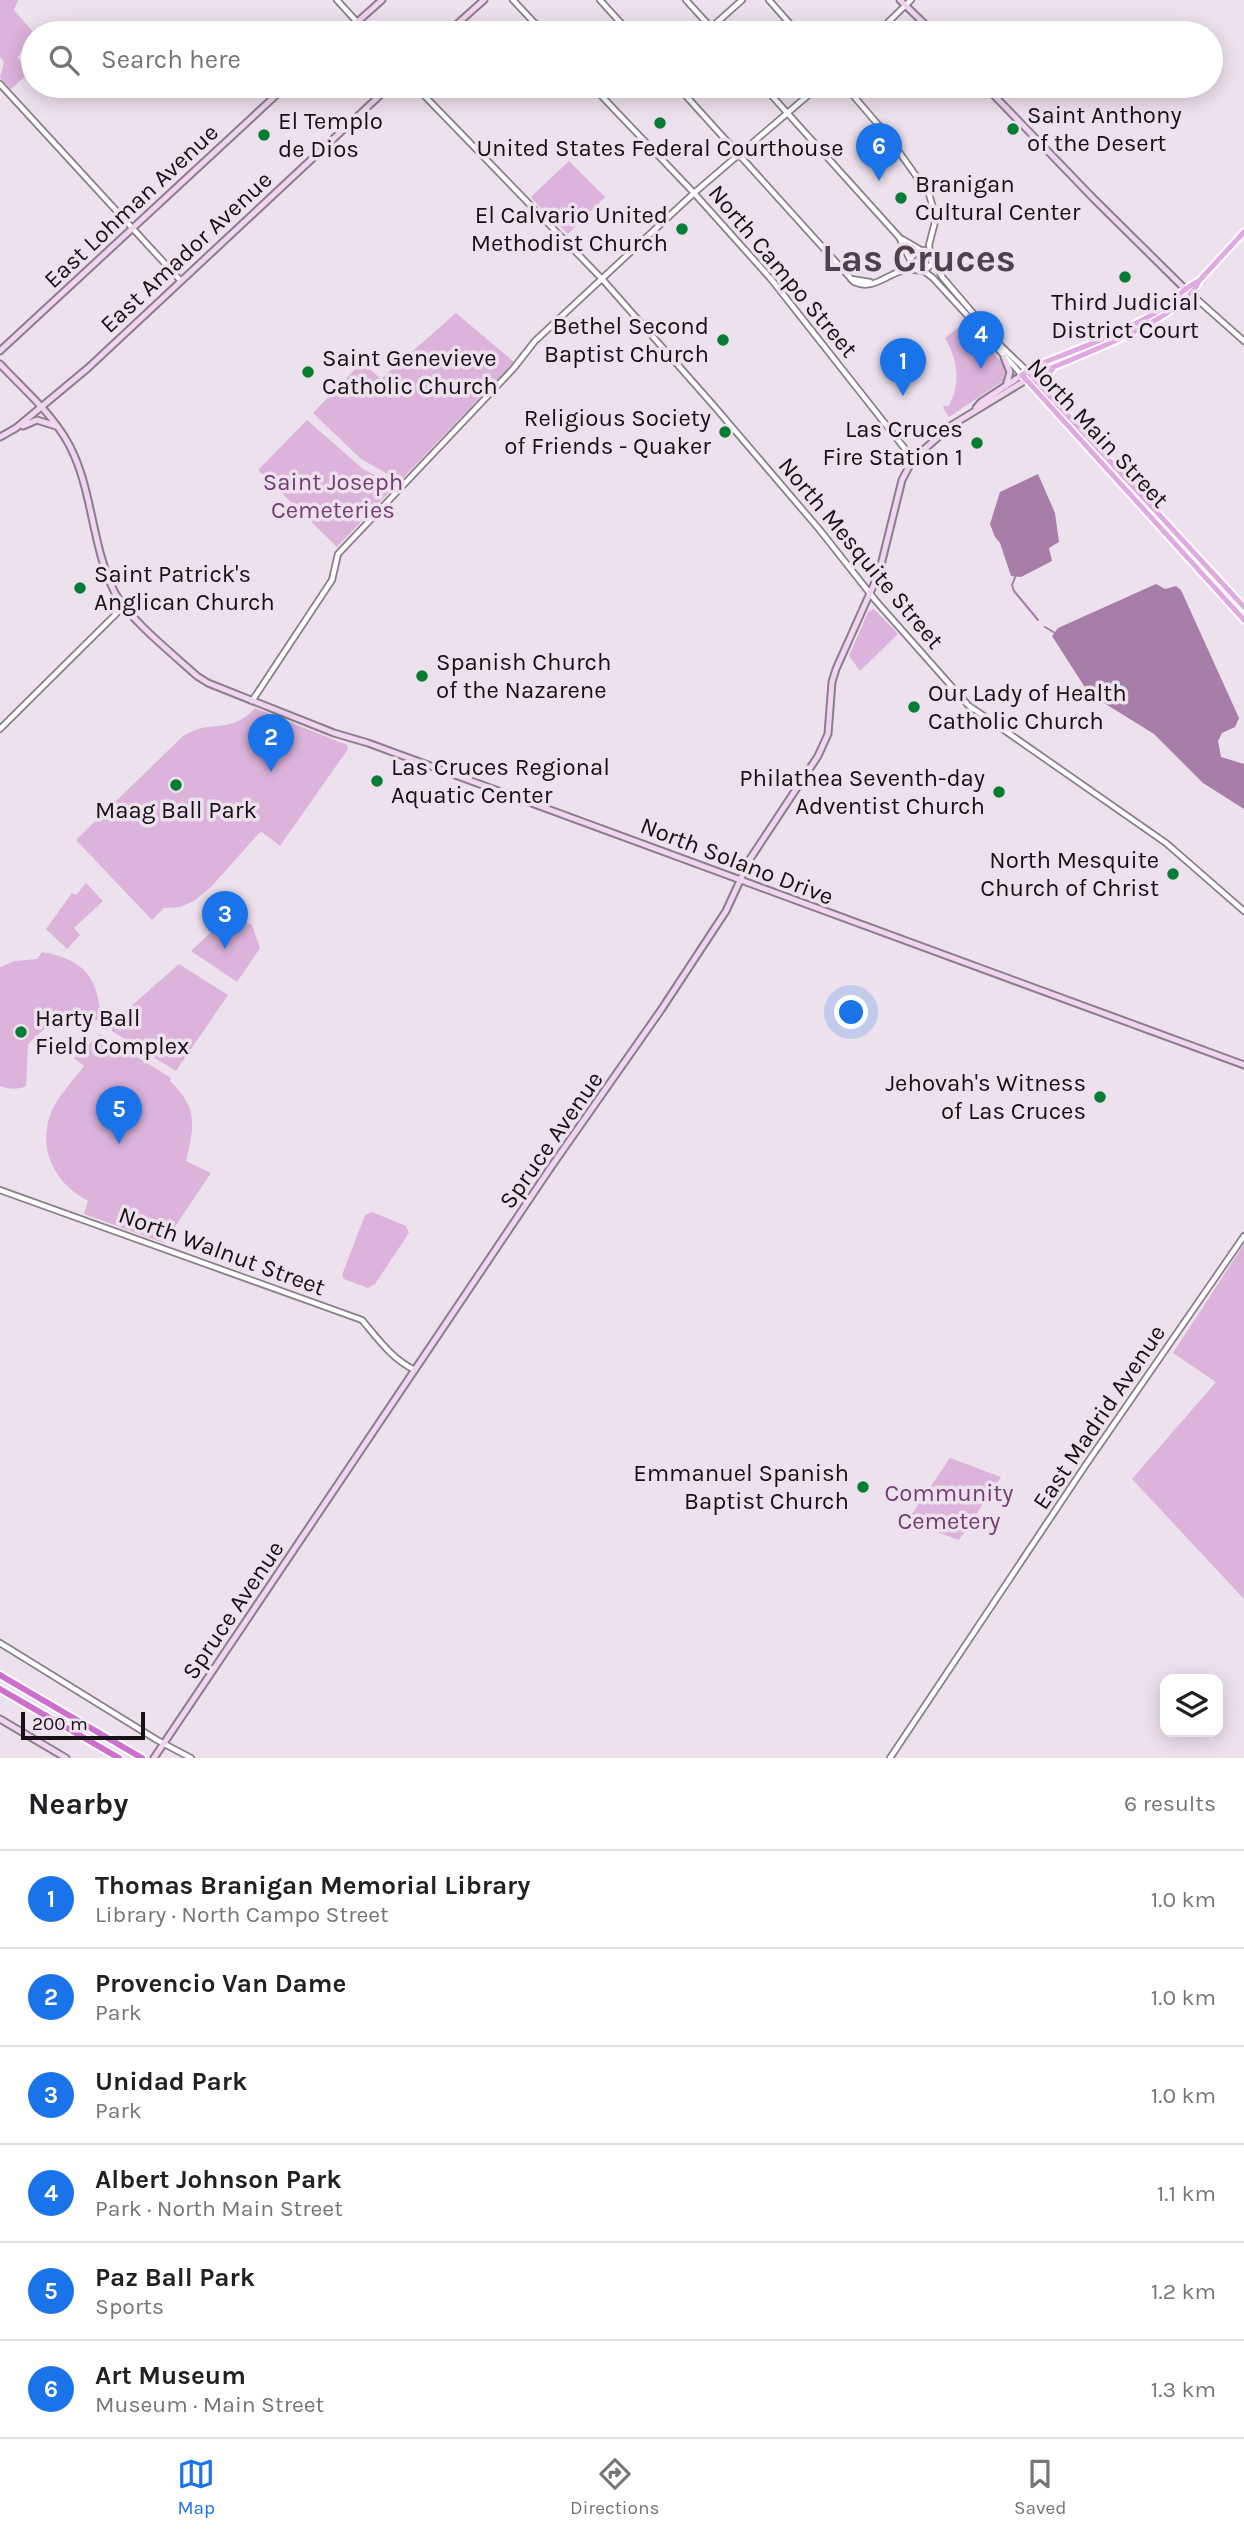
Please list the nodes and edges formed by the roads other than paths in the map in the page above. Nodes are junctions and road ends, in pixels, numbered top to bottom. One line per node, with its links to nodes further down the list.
1 (337, 0): 12 (street)
2 (382, 0): 13 (main road)
3 (484, 0): 14 (main road)
4 (513, 0): 15 (street)
5 (600, 0): 16 (street)
6 (686, 0): 17 (street)
7 (742, 0): 18 (street)
8 (769, 0): 19 (street)
9 (900, 0): 11 (main road)
10 (911, 0): 11 (street)
11 (906, 7): 20 (street); 21 (main road)
12 (355, 21)
13 (359, 21)
14 (460, 21)
15 (533, 21)
16 (619, 21)
17 (705, 21)
18 (719, 21)
19 (787, 21)
20 (890, 21)
21 (921, 21)
22 (0, 84): 36 (street)
23 (273, 98): 36 (main road, East Lohman Avenue)
24 (377, 98): 45 (main road, East Amador Avenue)
25 (427, 98): 46 (street, North Mesquite Street)
26 (603, 98): 34 (street, North Campo Street)
27 (688, 98): 33 (street)
28 (774, 98): 32 (street)
29 (805, 98): 32 (street)
30 (855, 98): 35 (street)
31 (997, 98): 47 (main road)
32 (787, 113): 33 (street); 38 (street)
33 (739, 155): 34 (street); 44 (street)
34 (694, 193): 46 (street); 61 (street, North Campo Street)
35 (933, 206): 39 (street); 40 (street)
36 (133, 229): 45 (street); 49 (main road, East Lohman Avenue)
37 (1244, 232): 47 (main road)
38 (899, 237): 39 (street); 41 (street)
39 (921, 250): 40 (street); 41 (street)
40 (932, 259): 43 (street); 53 (street, North Main Street)
41 (910, 260): 42 (street); 44 (street)
42 (915, 270): 43 (street); 44 (street)
43 (924, 271): 50 (street, North Main Street)
44 (851, 278)
45 (180, 280): 56 (main road, East Amador Avenue)
46 (603, 280): 62 (street, North Mesquite Street); 66 (street)
47 (1188, 292): 48 (street); 52 (main road); 53 (main road)
48 (1244, 341)
49 (0, 351)
50 (1004, 357): 53 (street, North Main Street); 54 (main road)
51 (0, 364): 56 (main road, North Solano Drive)
52 (1059, 364): 53 (main road); 55 (main road)
53 (1027, 376): 54 (main road); 55 (main road, North Main Street); 57 (main road); 65 (main road, North Main Street)
54 (1006, 386): 57 (main road)
55 (1048, 393): 64 (main road, North Main Street)
56 (41, 408): 58 (main road, North Solano Drive); 59 (main road, East Amador Avenue)
57 (976, 408): 61 (main road)
58 (57, 426): 59 (main road); 63 (main road, North Solano Drive)
59 (16, 428): 60 (main road, East Amador Avenue)
60 (0, 437)
61 (913, 459): 62 (main road, Spruce Avenue)
62 (869, 594): 68 (main road, Spruce Avenue); 69 (street, North Mesquite Street)
63 (124, 606): 66 (main road, North Solano Drive); 67 (street)
64 (1244, 607)
65 (1244, 620)
66 (252, 701): 68 (main road, North Solano Drive)
67 (0, 729)
68 (740, 880): 70 (main road, North Solano Drive); 73 (main road, Spruce Avenue)
69 (1244, 911)
70 (1244, 1065)
71 (0, 1190): 73 (street, North Walnut Street)
72 (1244, 1236): 84 (street, East Madrid Avenue)
73 (416, 1371): 78 (main road, Spruce Avenue)
74 (0, 1643): 78 (street)
75 (0, 1675): 81 (highway)
76 (0, 1689): 80 (highway)
77 (0, 1719): 79 (main road)
78 (164, 1744): 82 (main road, Spruce Avenue); 83 (street)
79 (66, 1758)
80 (119, 1758)
81 (141, 1758)
82 (155, 1758)
83 (191, 1758)
84 (890, 1758)

